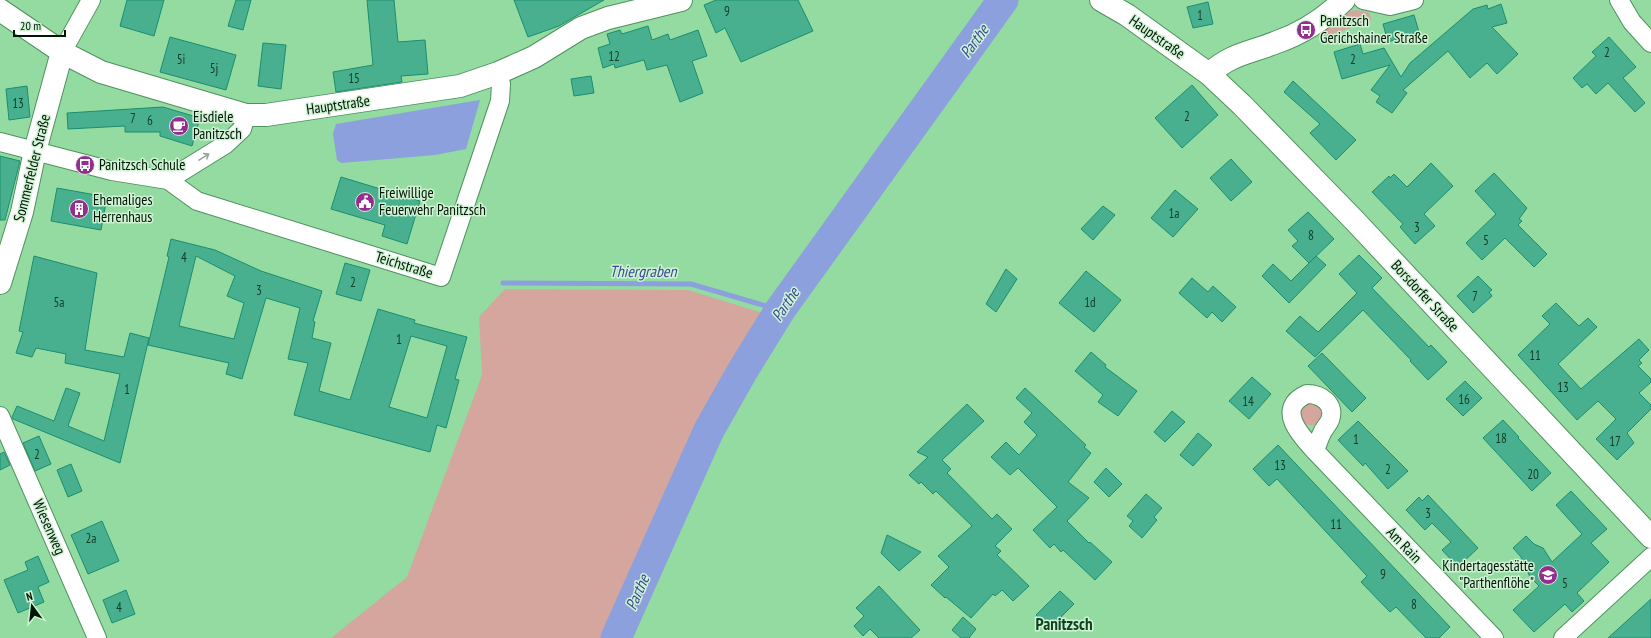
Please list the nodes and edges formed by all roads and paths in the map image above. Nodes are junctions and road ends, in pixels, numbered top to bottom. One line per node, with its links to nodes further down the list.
1 (91, 0): 10 (street)
2 (681, 0): 12 (street, Hauptstraße)
3 (1101, 0): 11 (street, Hauptstraße)
4 (1344, 0): 11 (street)
5 (1363, 0): 6 (street)
6 (1414, 0)
7 (1619, 0): 9 (street)
8 (0, 10): 10 (street, Hauptstraße)
9 (1651, 43)
10 (62, 52): 13 (street, Hauptstraße); 15 (street, Sommerfelder Straße)
11 (1201, 68): 20 (street, Borsdorfer Straße)
12 (498, 73): 13 (street, Hauptstraße); 16 (street, Teichstraße)
13 (246, 115): 16 (street, one-way to 13)
14 (0, 142): 15 (street, Teichstraße)
15 (35, 151): 16 (street, Teichstraße); 17 (street, Sommerfelder Straße)
16 (168, 180)
17 (0, 283)
18 (0, 416): 22 (street, Wiesenweg)
19 (1315, 451): 23 (street, Am Rain)
20 (1651, 537)
21 (1651, 557): 24 (street)
22 (97, 638)
23 (1494, 638)
24 (1564, 638)

